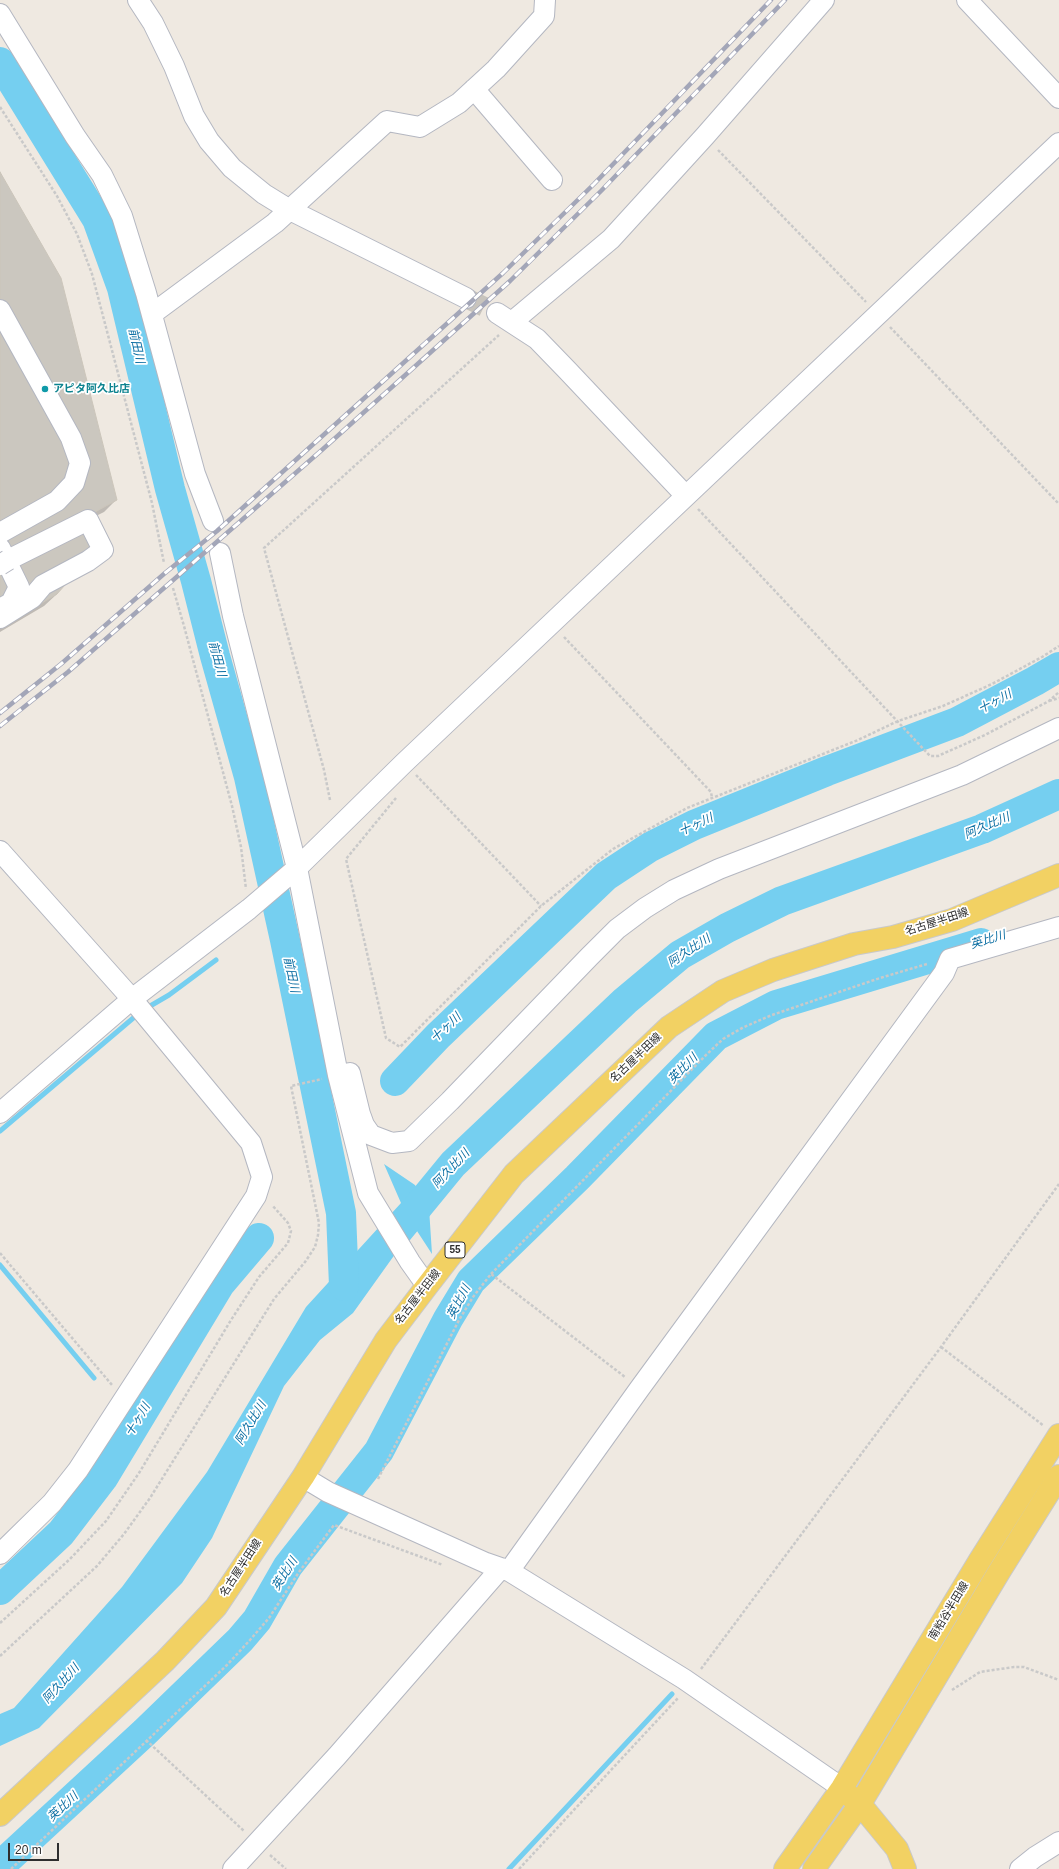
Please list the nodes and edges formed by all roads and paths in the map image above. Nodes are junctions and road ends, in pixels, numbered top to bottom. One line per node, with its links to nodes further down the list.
1 (138, 0): 11 (street)
2 (545, 0): 6 (street)
3 (824, 0): 15 (street)
4 (967, 0): 7 (street)
5 (0, 14): 14 (street)
6 (474, 89): 10 (street); 11 (street)
7 (1059, 98)
8 (0, 107): 21 (path)
9 (1059, 143): 16 (street)
10 (552, 180)
11 (290, 210): 12 (street); 14 (street)
12 (466, 298)
13 (0, 310): 18 (street)
14 (152, 314): 17 (street)
15 (504, 317): 16 (street); 35 (path)
16 (686, 496): 25 (street); 30 (path)
17 (213, 521)
18 (0, 533)
19 (220, 553): 37 (street)
20 (3, 558): 23 (street); 24 (street)
21 (164, 563)
22 (172, 588): 39 (path)
23 (0, 609)
24 (0, 618)
25 (551, 623): 34 (path); 37 (street)
26 (1059, 646): 30 (path)
27 (1059, 692): 29 (path)
28 (1059, 698): 29 (path)
29 (1049, 701): 30 (path)
30 (898, 721): 34 (path)
31 (1059, 728): 44 (street)
32 (413, 779): 40 (path)
33 (400, 794): 40 (path)
34 (712, 798): 40 (path)
35 (330, 800)
36 (0, 851): 43 (street)
37 (294, 871): 39 (street); 44 (street)
38 (1059, 875): 50 (main road, 名古屋半田線 / 55)
39 (253, 906): 43 (street)
40 (541, 906)
41 (1059, 927): 42 (street)
42 (950, 959): 49 (path); 52 (street)
43 (132, 999): 45 (street); 47 (street)
44 (338, 1075): 50 (street); 62 (path)
45 (0, 1113)
46 (1059, 1184): 51 (path)
47 (258, 1190): 53 (street); 61 (path)
48 (0, 1253): 53 (path)
49 (491, 1274): 52 (path); 57 (path)
50 (427, 1286): 56 (main road, 名古屋半田線 / 55)
51 (941, 1347): 54 (path); 63 (path)
52 (640, 1388): 60 (street)
53 (124, 1400): 58 (street)
54 (1058, 1436): 68 (main road, 南粕谷半田線)
55 (1059, 1476): 69 (main road, 南粕谷半田線)
56 (303, 1477): 60 (street); 70 (main road, 名古屋半田線 / 55)
57 (378, 1479)
58 (0, 1554)
59 (447, 1566): 67 (path)
60 (505, 1570): 68 (street); 71 (street)
61 (0, 1623)
62 (0, 1656)
63 (701, 1669)
64 (1059, 1680): 65 (path)
65 (949, 1692)
66 (678, 1698): 76 (path)
67 (146, 1740): 71 (path); 73 (path)
68 (842, 1788): 69 (main road); 77 (main road, 南粕谷半田線)
69 (860, 1804): 78 (main road, 南粕谷半田線); 79 (main road)
70 (0, 1815)
71 (257, 1842): 74 (street); 75 (path)
72 (1058, 1842): 80 (street)
73 (11, 1869)
74 (232, 1869)
75 (286, 1869)
76 (519, 1869)
77 (786, 1869)
78 (814, 1869)
79 (905, 1869)
80 (1020, 1869)

